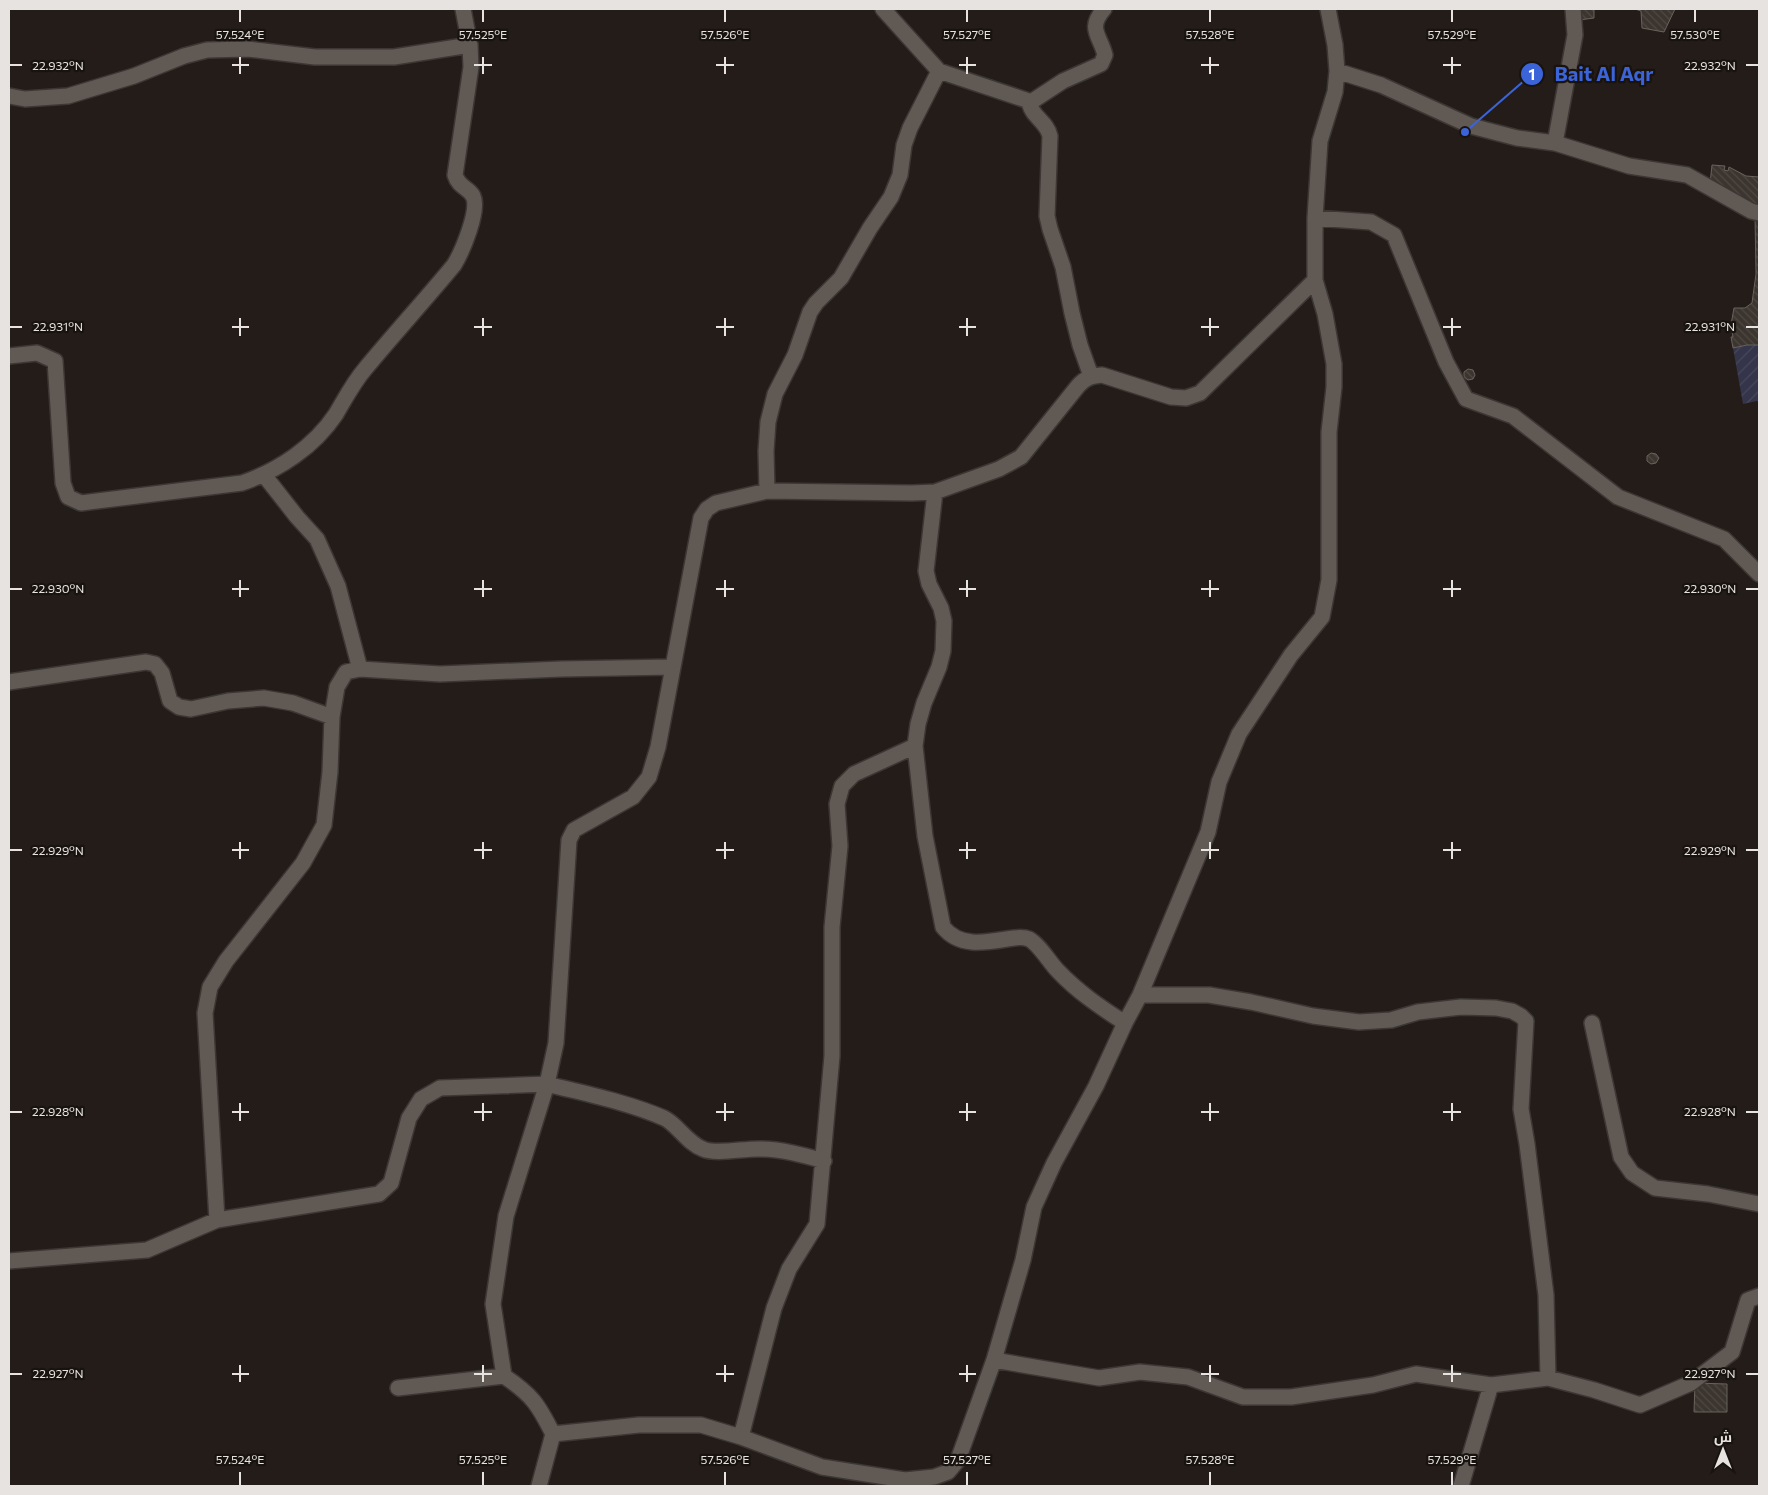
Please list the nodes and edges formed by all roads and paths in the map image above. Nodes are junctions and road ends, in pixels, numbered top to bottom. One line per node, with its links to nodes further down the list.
1 (463, 9): 6 (street)
2 (883, 9): 7 (street)
3 (1104, 9): 10 (street)
4 (1328, 9): 8 (street)
5 (1573, 9): 11 (street)
6 (470, 45): 9 (street); 17 (street)
7 (939, 71): 10 (street); 18 (street)
8 (1337, 71): 11 (street); 13 (street)
9 (9, 96)
10 (1029, 101): 16 (street)
11 (1555, 143): 12 (street)
12 (1759, 213)
13 (1314, 218): 14 (street); 20 (street)
14 (1315, 280): 16 (street); 26 (street)
15 (9, 356): 17 (street)
16 (1091, 376): 19 (street)
17 (264, 475): 22 (street)
18 (767, 491): 19 (street); 21 (street)
19 (936, 492): 25 (street)
20 (1759, 574)
21 (672, 667): 22 (street); 29 (street)
22 (360, 669): 24 (street)
23 (9, 682): 24 (street)
24 (332, 717): 32 (street)
25 (915, 746): 27 (street); 30 (street)
26 (1140, 995): 27 (street); 37 (street)
27 (1124, 1023): 35 (street)
28 (1592, 1023): 31 (street)
29 (547, 1084): 30 (street); 32 (street); 36 (street)
30 (824, 1161): 41 (street)
31 (1759, 1204)
32 (217, 1220): 33 (street)
33 (9, 1261)
34 (1759, 1296): 37 (street)
35 (994, 1360): 38 (street); 42 (street)
36 (504, 1376): 39 (street); 40 (street)
37 (1548, 1378): 38 (street)
38 (1491, 1385): 44 (street)
39 (398, 1388)
40 (553, 1434): 41 (street); 43 (street)
41 (741, 1437): 42 (street)
42 (905, 1483)
43 (539, 1486)
44 (1461, 1486)

